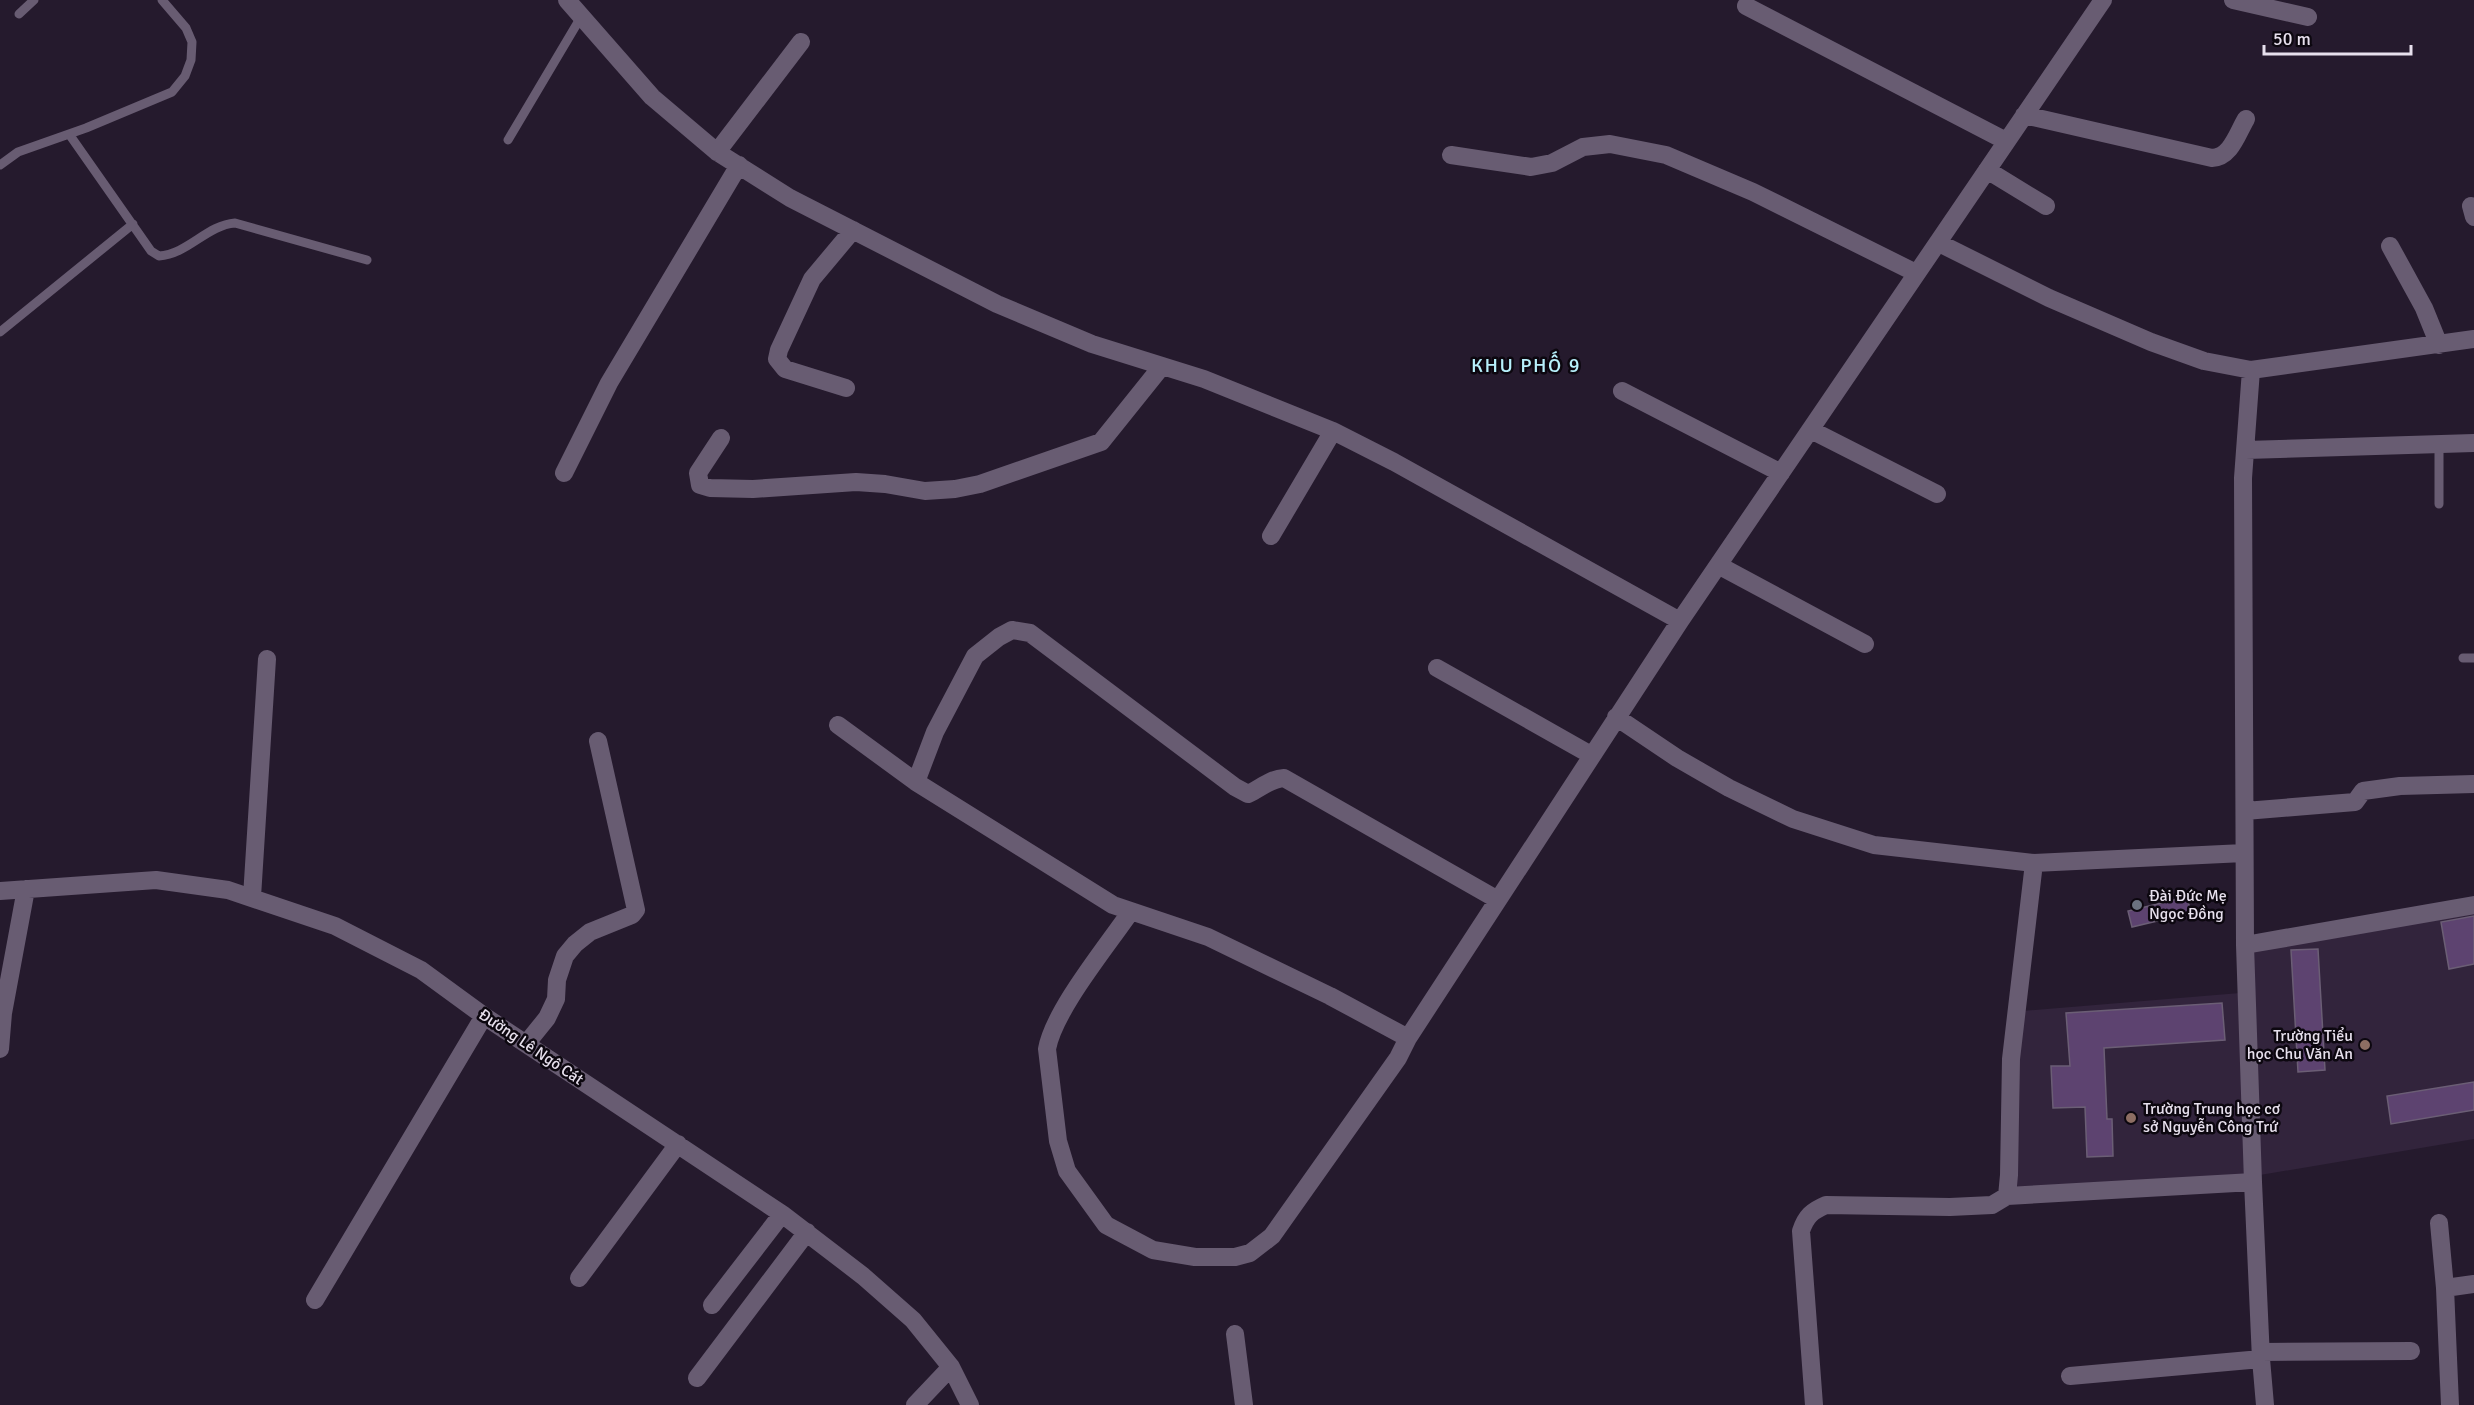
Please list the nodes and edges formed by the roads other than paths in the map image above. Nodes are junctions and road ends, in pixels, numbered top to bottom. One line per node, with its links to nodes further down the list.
1 (34, 0): 7 (lane)
2 (162, 0): 13 (lane)
3 (567, 0): 8 (street)
4 (2102, 0): 11 (street)
5 (2234, 0): 9 (street)
6 (1746, 6): 15 (street)
7 (19, 14)
8 (581, 17): 14 (lane); 16 (street)
9 (2308, 17)
10 (801, 42): 16 (street)
11 (2024, 115): 12 (street); 15 (street)
12 (2246, 119)
13 (69, 134): 18 (lane); 22 (lane)
14 (508, 140)
15 (2006, 141): 20 (street)
16 (717, 152): 19 (street)
17 (1451, 155): 27 (street)
18 (0, 165)
19 (739, 165): 23 (street); 41 (street)
20 (1987, 170): 21 (street); 24 (street)
21 (2046, 206)
22 (133, 224): 26 (lane); 28 (lane)
23 (853, 230): 31 (street); 33 (street)
24 (1939, 243): 27 (street); 32 (street)
25 (2390, 246): 30 (street)
26 (367, 260)
27 (1916, 273): 35 (street)
28 (0, 332)
29 (2474, 339): 30 (street)
30 (2439, 345): 32 (street)
31 (1162, 366): 36 (street); 37 (street)
32 (2251, 370): 40 (street)
33 (846, 388)
34 (1622, 390): 42 (street)
35 (1811, 430): 42 (street); 43 (street)
36 (1333, 431): 45 (street); 47 (street)
37 (722, 438)
38 (2474, 443): 39 (street)
39 (2439, 444): 40 (street); 44 (lane)
40 (2246, 450): 59 (street)
41 (564, 473)
42 (1782, 473): 46 (street)
43 (1937, 494)
44 (2439, 504)
45 (1270, 537)
46 (1718, 565): 47 (street); 48 (street)
47 (1680, 621): 53 (street)
48 (1865, 644)
49 (2463, 658): 50 (lane)
50 (2474, 658)
51 (267, 659): 64 (street)
52 (1437, 668): 56 (street)
53 (1616, 717): 56 (street); 61 (street)
54 (838, 725): 57 (street)
55 (598, 741): 71 (street)
56 (1591, 755): 65 (street)
57 (916, 782): 65 (street); 67 (street)
58 (2474, 784): 59 (street)
59 (2245, 811): 60 (street)
60 (2244, 853): 61 (street); 68 (street)
61 (2034, 863): 75 (street)
62 (26, 889): 63 (street, Đường Lê Ngô Cát); 64 (street, Đường Lê Ngô Cát); 72 (street)
63 (0, 891)
64 (252, 897): 69 (street, Đường Lê Ngô Cát)
65 (1498, 900): 70 (street)
66 (2474, 905): 68 (street)
67 (1131, 911): 70 (street); 70 (street)
68 (2245, 945): 74 (street)
69 (484, 1016): 71 (street, Đường Lê Ngô Cát); 82 (street)
70 (1408, 1038)
71 (526, 1044): 73 (street, Đường Lê Ngô Cát)
72 (0, 1049)
73 (678, 1144): 76 (street, Đường Lê Ngô Cát); 79 (street)
74 (2253, 1182): 75 (street); 86 (street)
75 (2007, 1196): 93 (street)
76 (782, 1214): 78 (street, Đường Lê Ngô Cát); 83 (street)
77 (2439, 1223): 81 (street)
78 (807, 1232): 87 (street, Đường Lê Ngô Cát); 89 (street)
79 (579, 1278)
80 (2474, 1284): 81 (street)
81 (2445, 1288): 95 (street)
82 (315, 1300)
83 (712, 1305)
84 (1235, 1334): 92 (street)
85 (2411, 1351): 86 (street)
86 (2261, 1356): 88 (street); 94 (street)
87 (951, 1367): 90 (street); 91 (street, Đường Lê Ngô Cát)
88 (2070, 1376)
89 (697, 1378)
90 (915, 1405)
91 (970, 1405)
92 (1244, 1405)
93 (1814, 1405)
94 (2265, 1405)
95 (2450, 1405)

